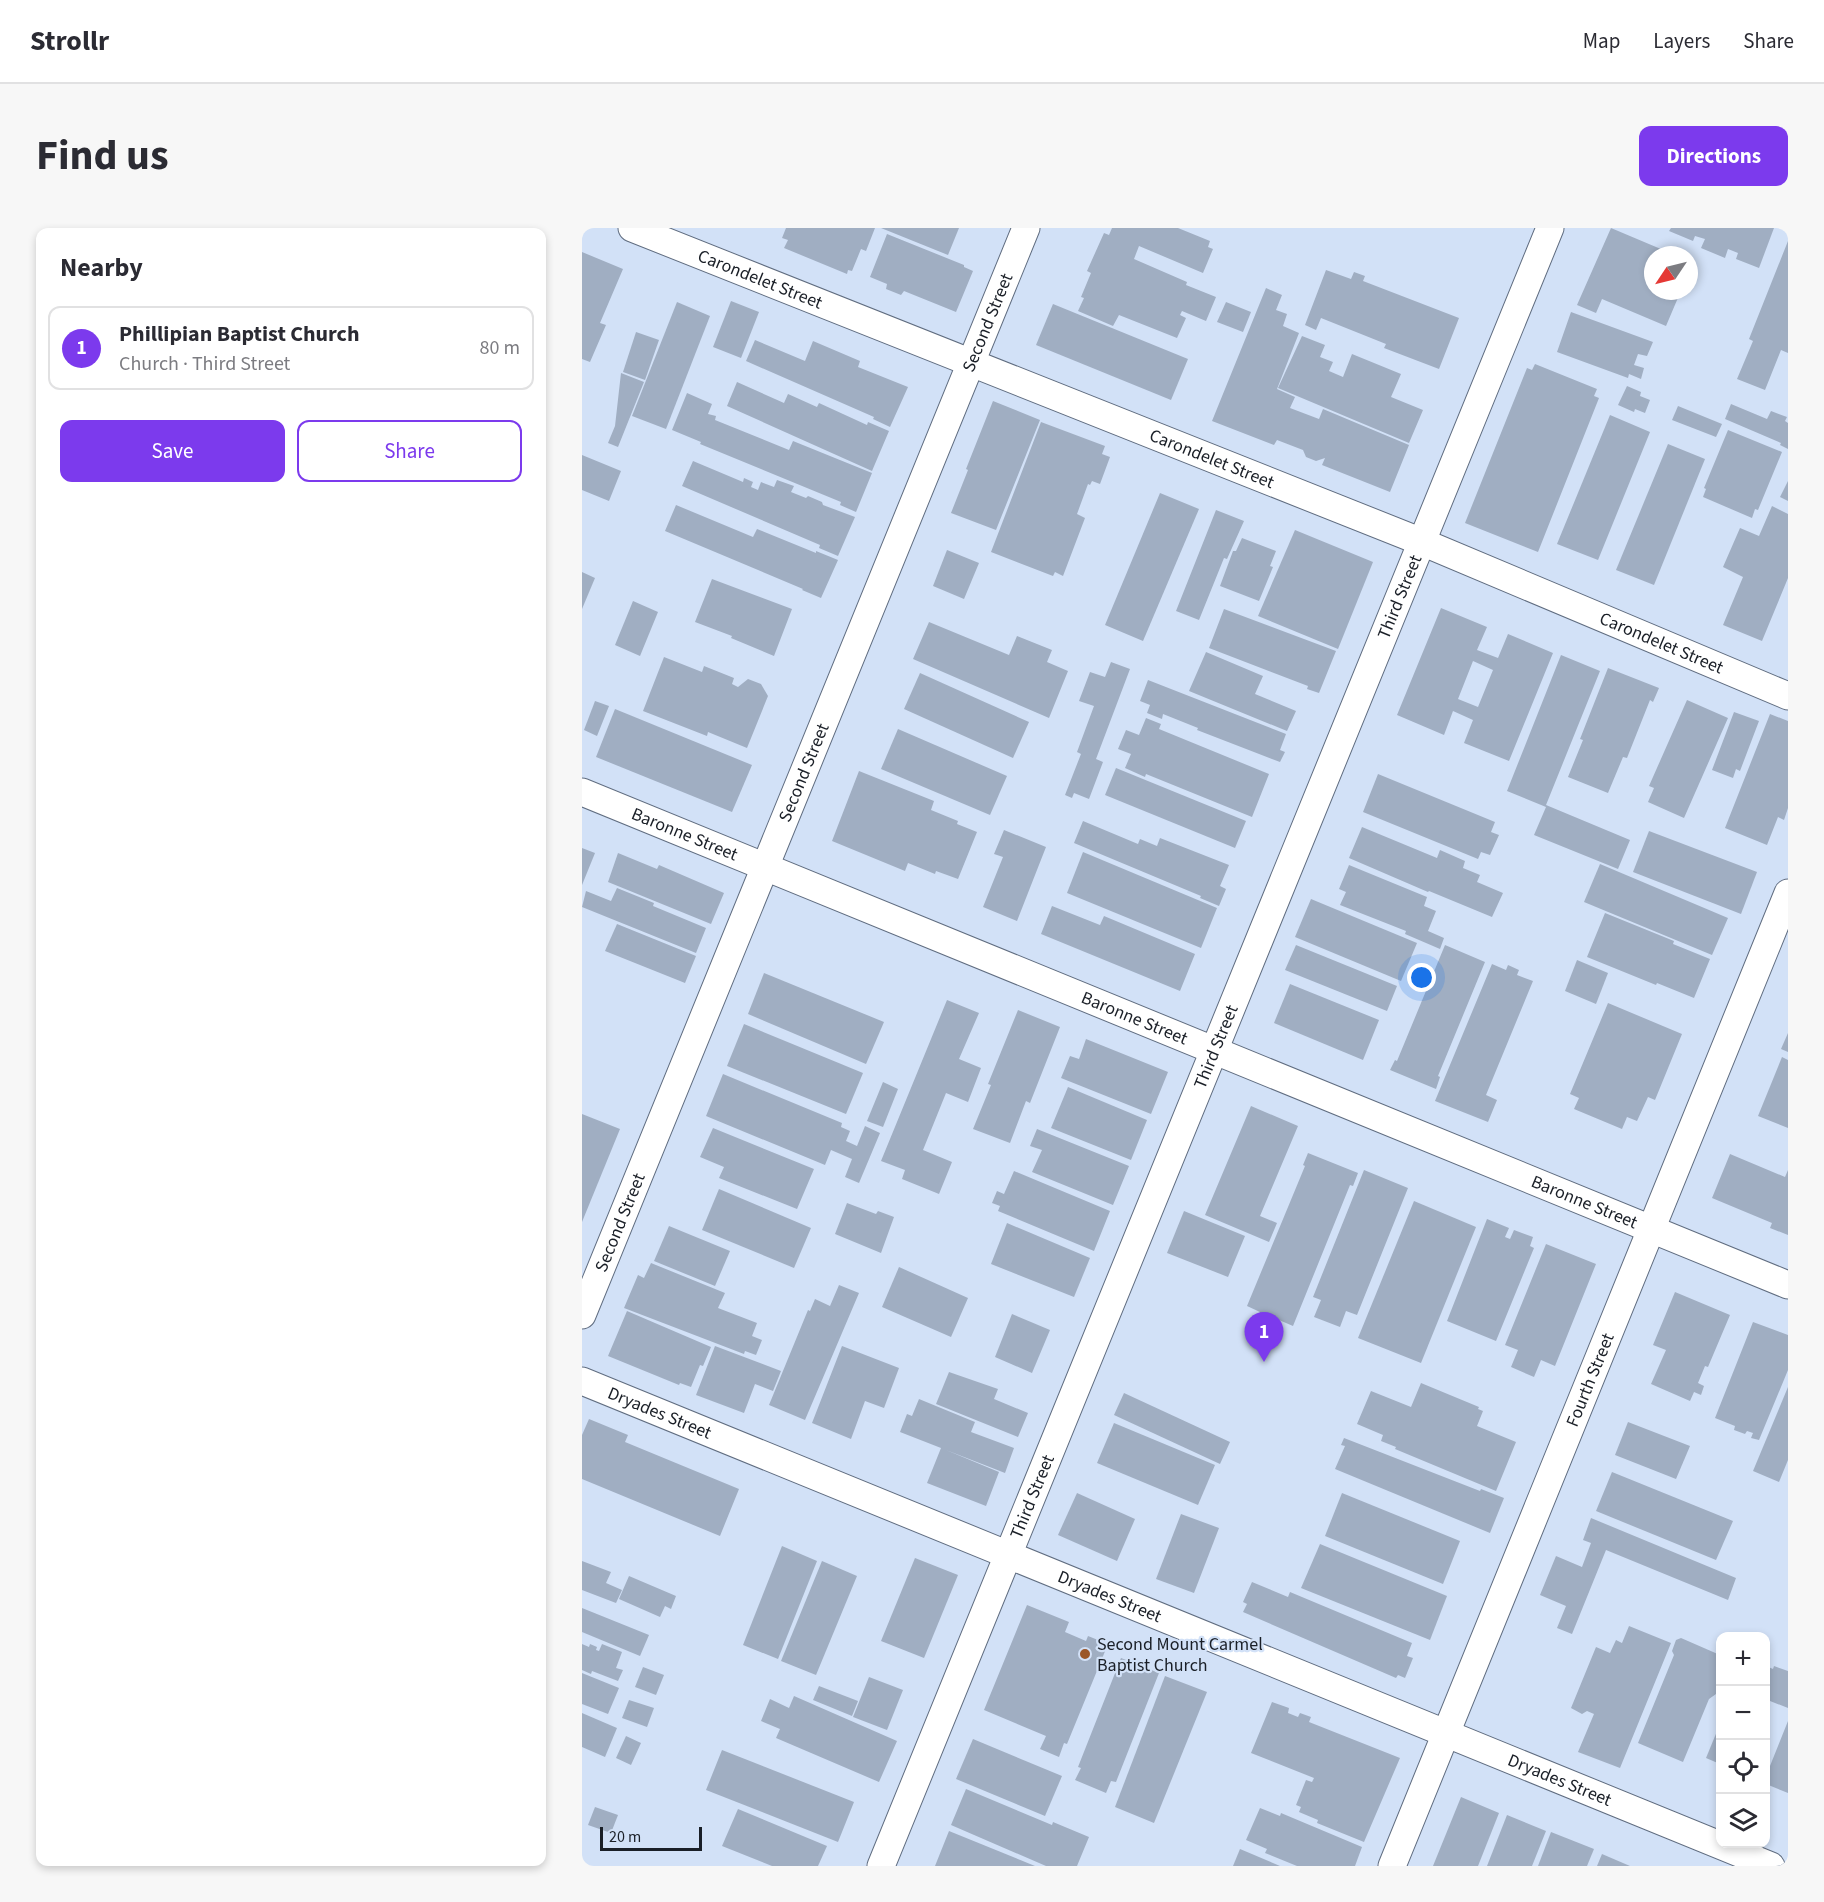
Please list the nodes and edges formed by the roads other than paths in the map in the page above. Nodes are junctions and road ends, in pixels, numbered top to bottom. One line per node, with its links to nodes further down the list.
1 (632, 228): 4 (street, Carondelet Street)
2 (1026, 228): 4 (street, Second Street)
3 (1550, 228): 5 (street, Third Street)
4 (971, 364): 5 (street, Carondelet Street); 8 (street, Second Street)
5 (1422, 542): 6 (street, Carondelet Street); 10 (street, Third Street)
6 (1788, 696)
7 (582, 792): 8 (street, Baronne Street)
8 (765, 867): 10 (street, Baronne Street); 13 (street, Second Street)
9 (1788, 893): 11 (street, Fourth Street)
10 (1214, 1050): 11 (street, Baronne Street); 15 (street, Third Street)
11 (1651, 1229): 12 (street, Baronne Street); 16 (street, Fourth Street)
12 (1788, 1285)
13 (582, 1315)
14 (582, 1381): 15 (street, Dryades Street)
15 (1008, 1555): 16 (street, Dryades Street); 17 (street, Third Street)
16 (1446, 1733): 18 (street, Fourth Street); 19 (street, Dryades Street)
17 (881, 1866)
18 (1392, 1866)
19 (1771, 1866)

